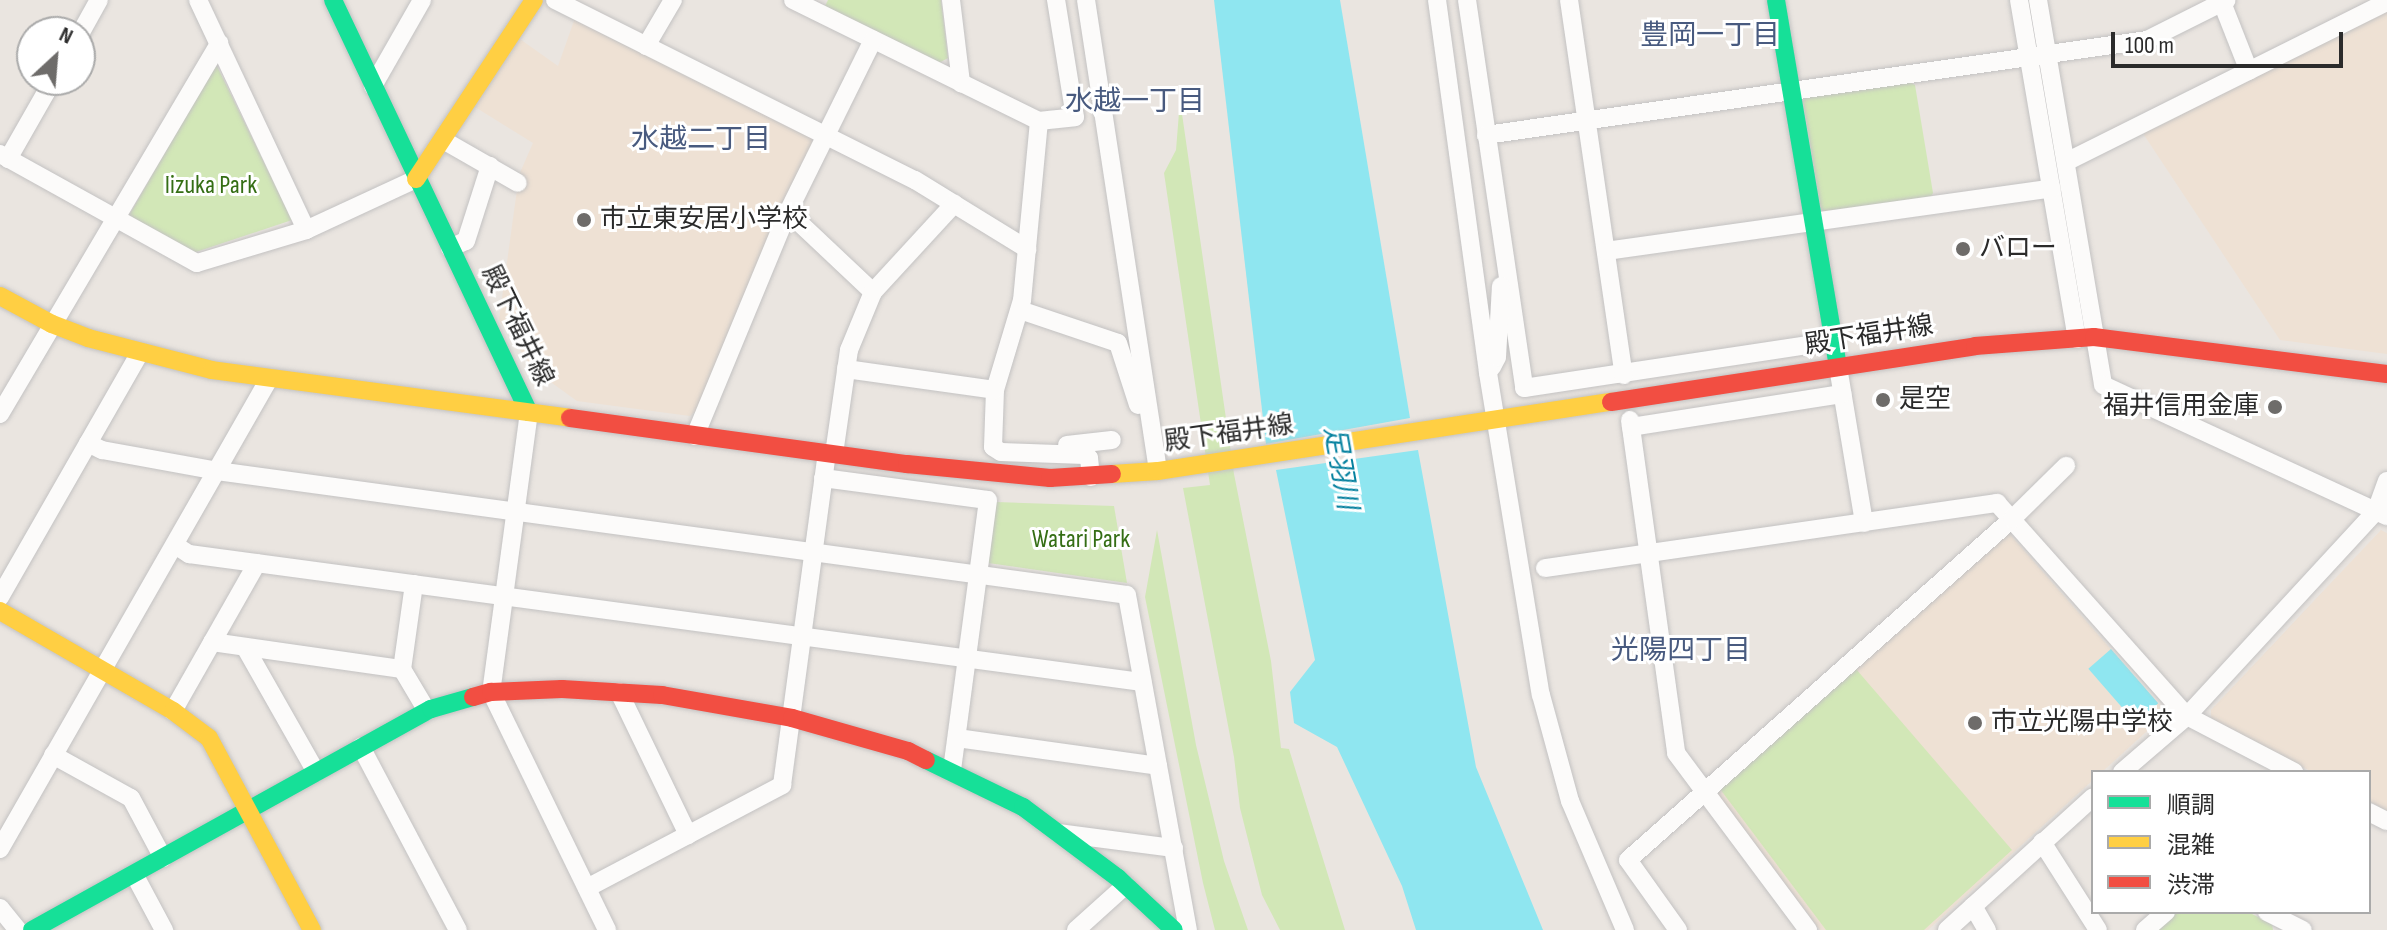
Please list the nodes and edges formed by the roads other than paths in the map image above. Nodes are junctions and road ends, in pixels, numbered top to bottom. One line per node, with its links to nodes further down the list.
1 (198, 0): 23 (street)
2 (333, 0): 28 (street, 殿下福井線)
3 (422, 0): 28 (street)
4 (534, 0): 35 (street)
5 (555, 0): 24 (street)
6 (673, 0): 24 (street)
7 (793, 0): 20 (street)
8 (951, 0): 27 (street)
9 (1056, 0): 32 (street)
10 (1086, 0): 69 (street)
11 (1437, 0): 60 (street)
12 (1467, 0): 34 (street)
13 (1569, 0): 31 (street)
14 (1776, 0): 29 (street)
15 (2019, 0): 25 (street)
16 (2038, 0): 25 (street)
17 (2348, 0): 21 (street)
18 (2224, 1): 25 (street); 26 (street)
19 (2387, 2): 21 (street)
20 (819, 6): 22 (street)
21 (2356, 17): 26 (street)
22 (873, 40): 27 (street); 33 (street)
23 (219, 43): 44 (street); 46 (street)
24 (646, 46): 33 (street)
25 (2038, 54): 29 (street); 37 (street); 41 (street)
26 (2249, 71): 37 (street)
27 (961, 83): 32 (street)
28 (373, 86): 39 (street, 殿下福井線)
29 (1791, 90): 31 (street); 45 (street)
30 (43, 96): 36 (street)
31 (1587, 119): 34 (street); 49 (street)
32 (1039, 121): 48 (street)
33 (824, 135): 42 (street); 43 (street)
34 (1486, 135): 50 (street)
35 (443, 140): 38 (street); 39 (street)
36 (4, 156): 44 (street)
37 (2066, 162): 55 (street)
38 (490, 166): 40 (street); 47 (street)
39 (416, 179): 46 (street); 47 (street, 殿下福井線)
40 (518, 183)
41 (2052, 188): 45 (street); 55 (street)
42 (954, 204): 48 (street); 51 (street)
43 (788, 212): 51 (street); 70 (street)
44 (117, 219): 46 (street); 54 (street)
45 (1814, 223): 49 (street); 56 (street)
46 (306, 230)
47 (450, 248): 66 (street, 殿下福井線)
48 (1027, 249): 53 (street)
49 (1606, 251): 62 (street)
50 (1506, 268): 60 (street); 62 (street)
51 (873, 292): 59 (street)
52 (0, 296): 54 (street)
53 (1020, 310): 64 (street); 69 (street)
54 (52, 324): 57 (street); 67 (street)
55 (2086, 338): 58 (street, 殿下福井線); 61 (street, 殿下福井線); 82 (street)
56 (1833, 341): 58 (street); 62 (street)
57 (139, 354): 63 (street); 73 (street)
58 (1838, 367): 65 (street); 68 (street, 殿下福井線)
59 (846, 369): 64 (street); 74 (street)
60 (1488, 373): 68 (street)
61 (2387, 374)
62 (1624, 375)
63 (269, 379): 66 (street); 76 (street)
64 (995, 390): 71 (street)
65 (1842, 394): 84 (street); 87 (street)
66 (529, 412): 70 (street, 殿下福井線); 81 (street)
67 (0, 414)
68 (1496, 419): 77 (street, 殿下福井線); 141 (street)
69 (1152, 431): 77 (street)
70 (695, 436): 74 (street, 殿下福井線)
71 (993, 440): 72 (street); 78 (street)
72 (1112, 440)
73 (88, 443): 76 (street); 92 (street)
74 (830, 454): 78 (street, 殿下福井線); 79 (street)
75 (2066, 466): 83 (street)
76 (217, 471): 81 (street); 85 (street)
77 (1158, 471): 78 (street, 殿下福井線)
78 (1091, 477)
79 (823, 478): 86 (street); 90 (street)
80 (2387, 481): 82 (street)
81 (512, 514): 86 (street); 93 (street)
82 (2382, 514): 106 (street)
83 (2012, 519): 84 (street); 106 (street); 116 (street)
84 (1864, 523): 87 (street)
85 (175, 545): 88 (street); 100 (street)
86 (813, 553): 90 (street); 95 (street)
87 (1648, 554): 89 (street); 116 (street)
88 (257, 563): 91 (street); 96 (street)
89 (1545, 568)
90 (979, 575): 98 (street); 101 (street)
91 (414, 584): 93 (street); 99 (street)
92 (0, 597)
93 (502, 597): 95 (street); 102 (street)
94 (0, 611): 100 (street)
95 (803, 637): 98 (street); 107 (street)
96 (212, 642): 97 (street); 104 (street)
97 (245, 647): 99 (street); 115 (street)
98 (970, 659): 101 (street); 108 (street)
99 (402, 669): 105 (street)
100 (102, 670): 104 (street); 110 (street)
101 (1142, 682): 111 (street)
102 (491, 692): 103 (street); 105 (street); 127 (street)
103 (619, 692): 107 (street); 120 (street)
104 (173, 711): 118 (street)
105 (427, 711): 109 (street)
106 (2187, 716): 113 (street); 114 (street)
107 (792, 718): 112 (street); 120 (street)
108 (957, 738): 111 (street); 112 (street)
109 (361, 747): 115 (street); 136 (street)
110 (53, 755): 123 (street); 124 (street)
111 (1158, 766): 122 (street)
112 (952, 769): 119 (street)
113 (2124, 770)
114 (2290, 770)
115 (316, 772): 118 (street)
116 (1704, 791): 142 (street); 143 (street)
117 (2091, 799): 121 (street)
118 (250, 810): 124 (street); 135 (street)
119 (1058, 833): 122 (street); 126 (street)
120 (688, 835): 127 (street)
121 (2042, 842): 128 (street); 146 (street)
122 (1174, 848): 140 (street)
123 (0, 849)
124 (163, 858): 125 (street)
125 (134, 874): 133 (street); 134 (street)
126 (1126, 885): 138 (street); 139 (street)
127 (587, 888): 137 (street)
128 (1973, 906): 144 (street); 145 (street)
129 (0, 908): 132 (street)
130 (2164, 914): 147 (street)
131 (2285, 921): 148 (street)
132 (18, 930)
133 (32, 930)
134 (164, 930)
135 (312, 930)
136 (458, 930)
137 (607, 930)
138 (1076, 930)
139 (1174, 930)
140 (1188, 930)
141 (1625, 930)
142 (1678, 930)
143 (1808, 930)
144 (1947, 930)
145 (1987, 930)
146 (2098, 930)
147 (2145, 930)
148 (2303, 930)

